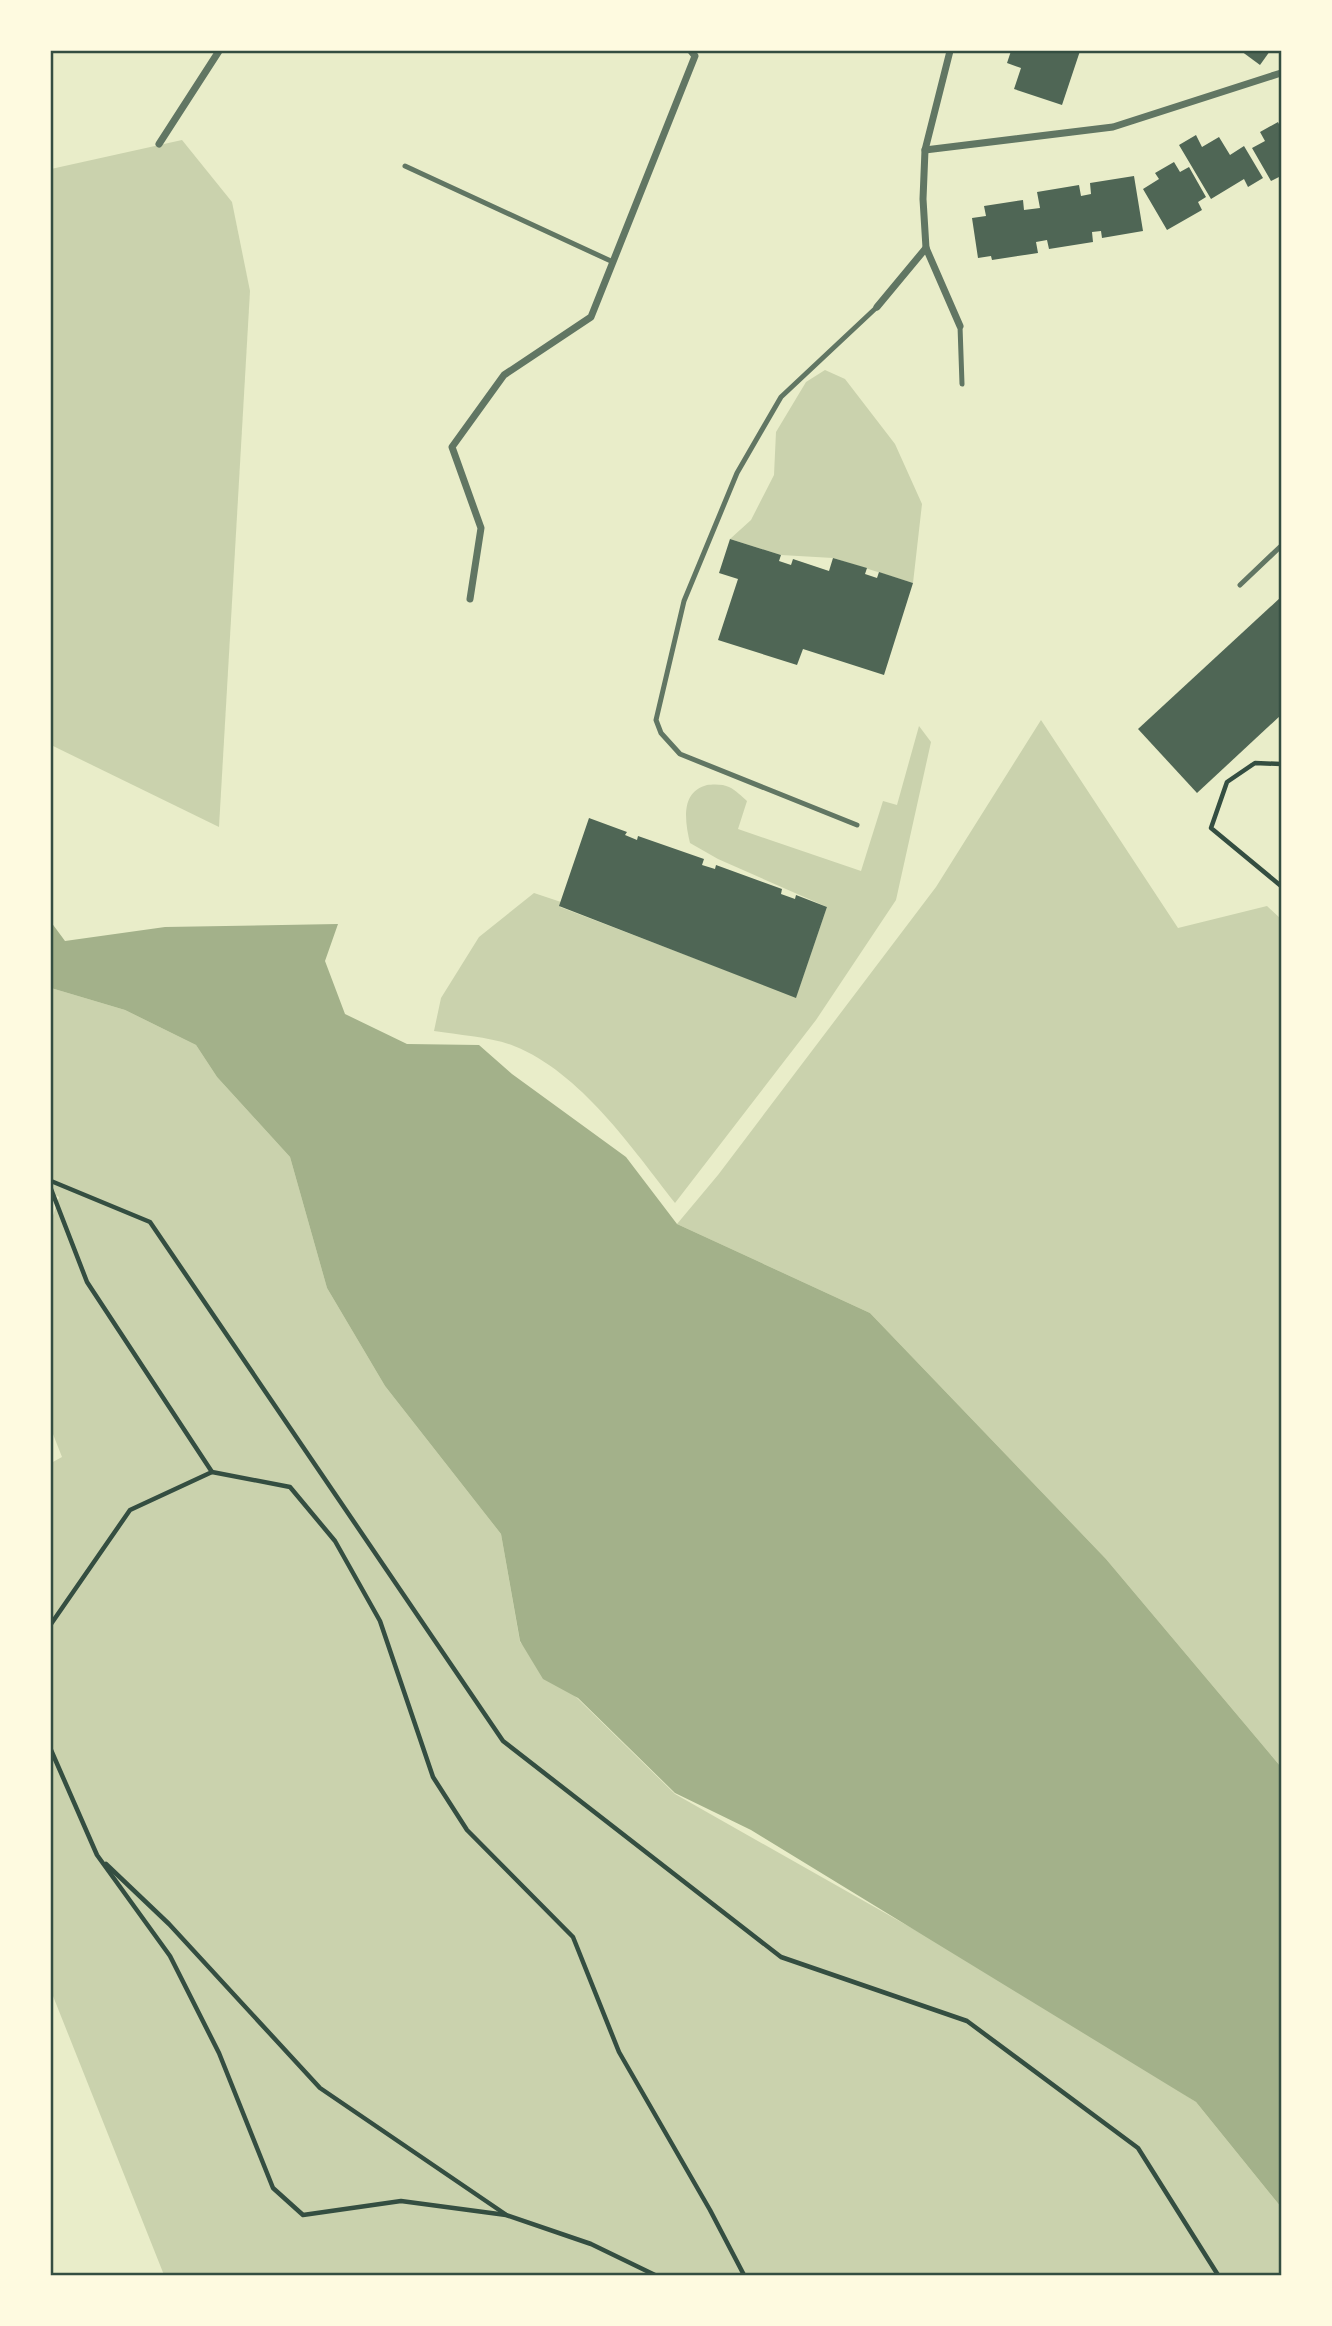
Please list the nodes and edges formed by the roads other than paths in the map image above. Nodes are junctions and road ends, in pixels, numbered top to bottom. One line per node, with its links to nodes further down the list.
1 (219, 51): 5 (street)
2 (691, 51): 9 (street)
3 (950, 51): 6 (street)
4 (1281, 73): 6 (street)
5 (159, 144)
6 (925, 150): 8 (street)
7 (405, 166): 9 (lane)
8 (926, 248): 10 (street); 11 (street)
9 (613, 262): 15 (street)
10 (877, 307): 16 (lane)
11 (960, 326): 12 (lane)
12 (962, 384)
13 (1281, 546): 14 (lane)
14 (1240, 585)
15 (470, 598)
16 (856, 825)

